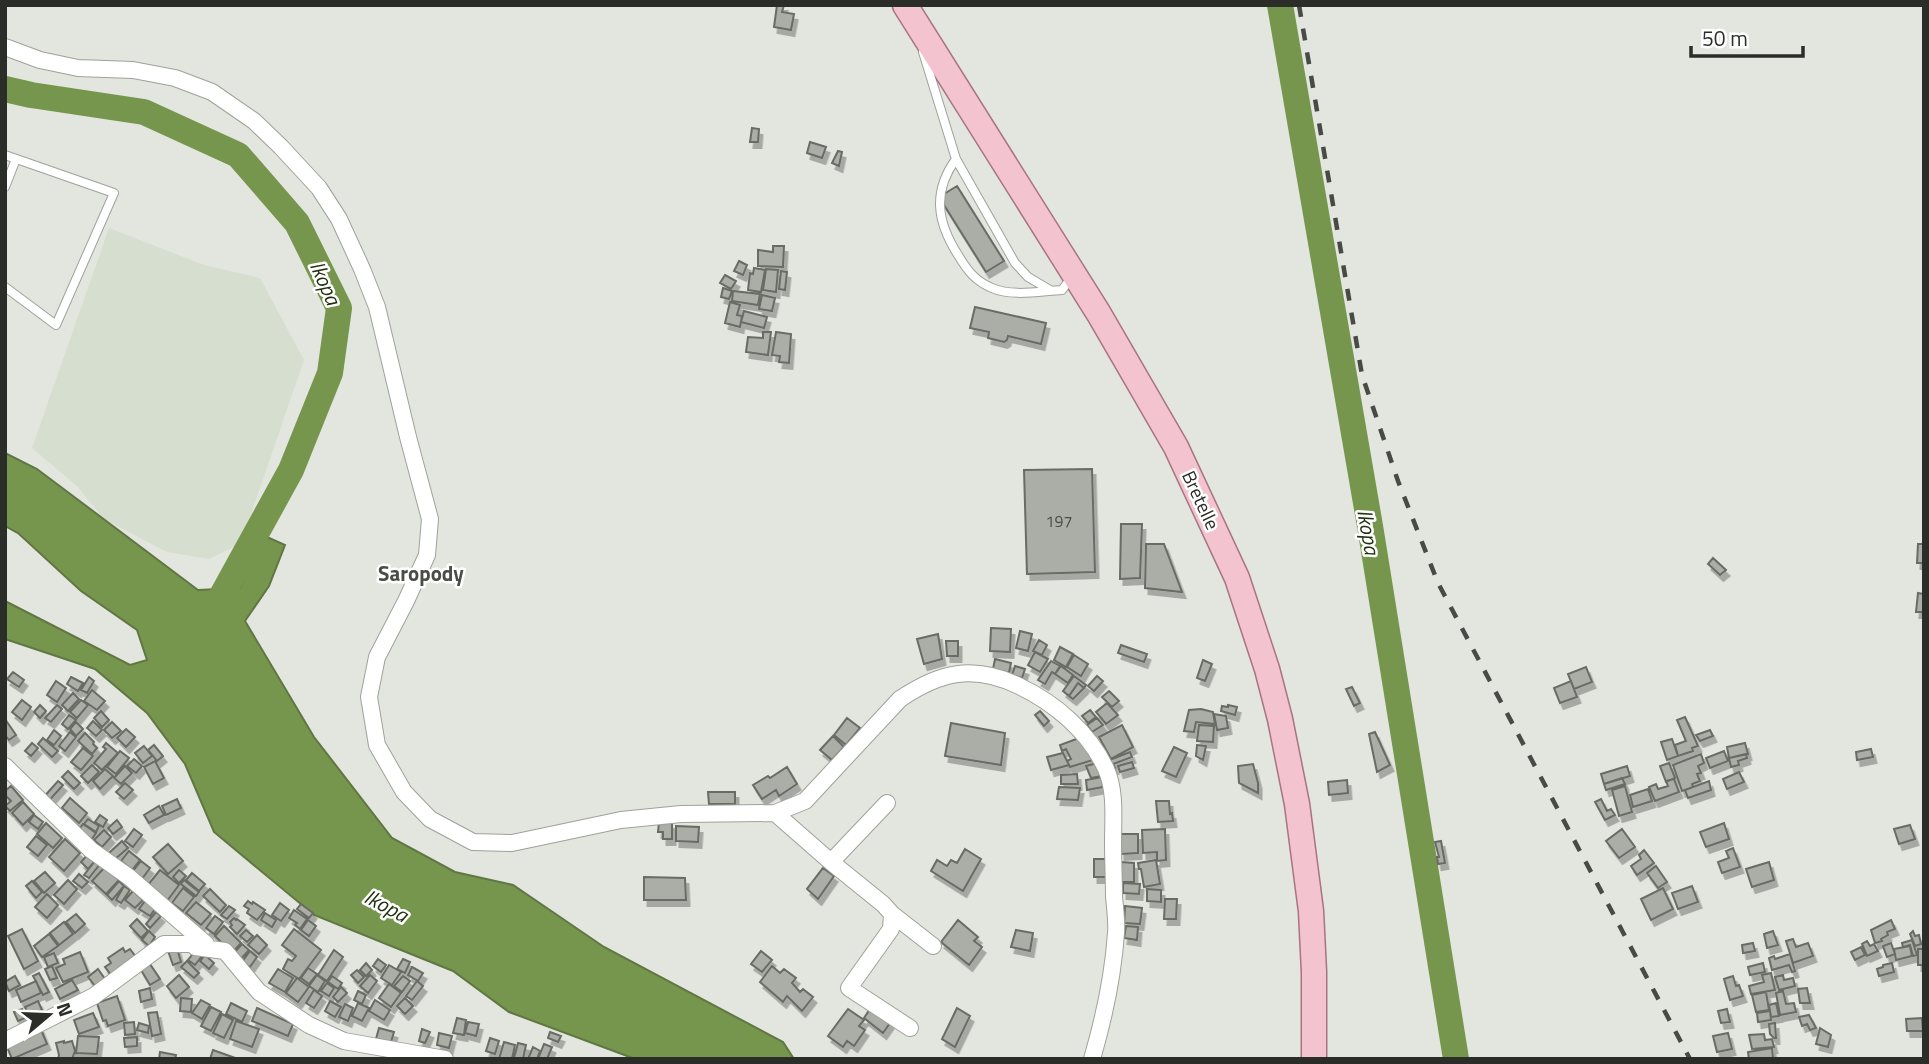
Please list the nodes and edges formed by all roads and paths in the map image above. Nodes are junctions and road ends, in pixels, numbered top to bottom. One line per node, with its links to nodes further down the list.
1 (908, 10): 5 (lane); 7 (main road, Bretelle)
2 (5, 47): 12 (street)
3 (5, 155): 4 (lane)
4 (16, 159): 6 (lane); 8 (lane)
5 (956, 159): 9 (lane); 9 (lane)
6 (5, 187)
7 (1073, 274): 9 (lane); 21 (main road, Bretelle)
8 (5, 287)
9 (1050, 290)
10 (5, 766): 15 (street)
11 (887, 803): 13 (street)
12 (775, 813): 13 (street); 20 (street)
13 (831, 862): 14 (street)
14 (892, 914): 16 (street); 17 (street)
15 (164, 944): 18 (street); 19 (street)
16 (933, 946)
17 (910, 1028)
18 (5, 1041)
19 (445, 1059)
20 (1092, 1059)
21 (1314, 1059)

